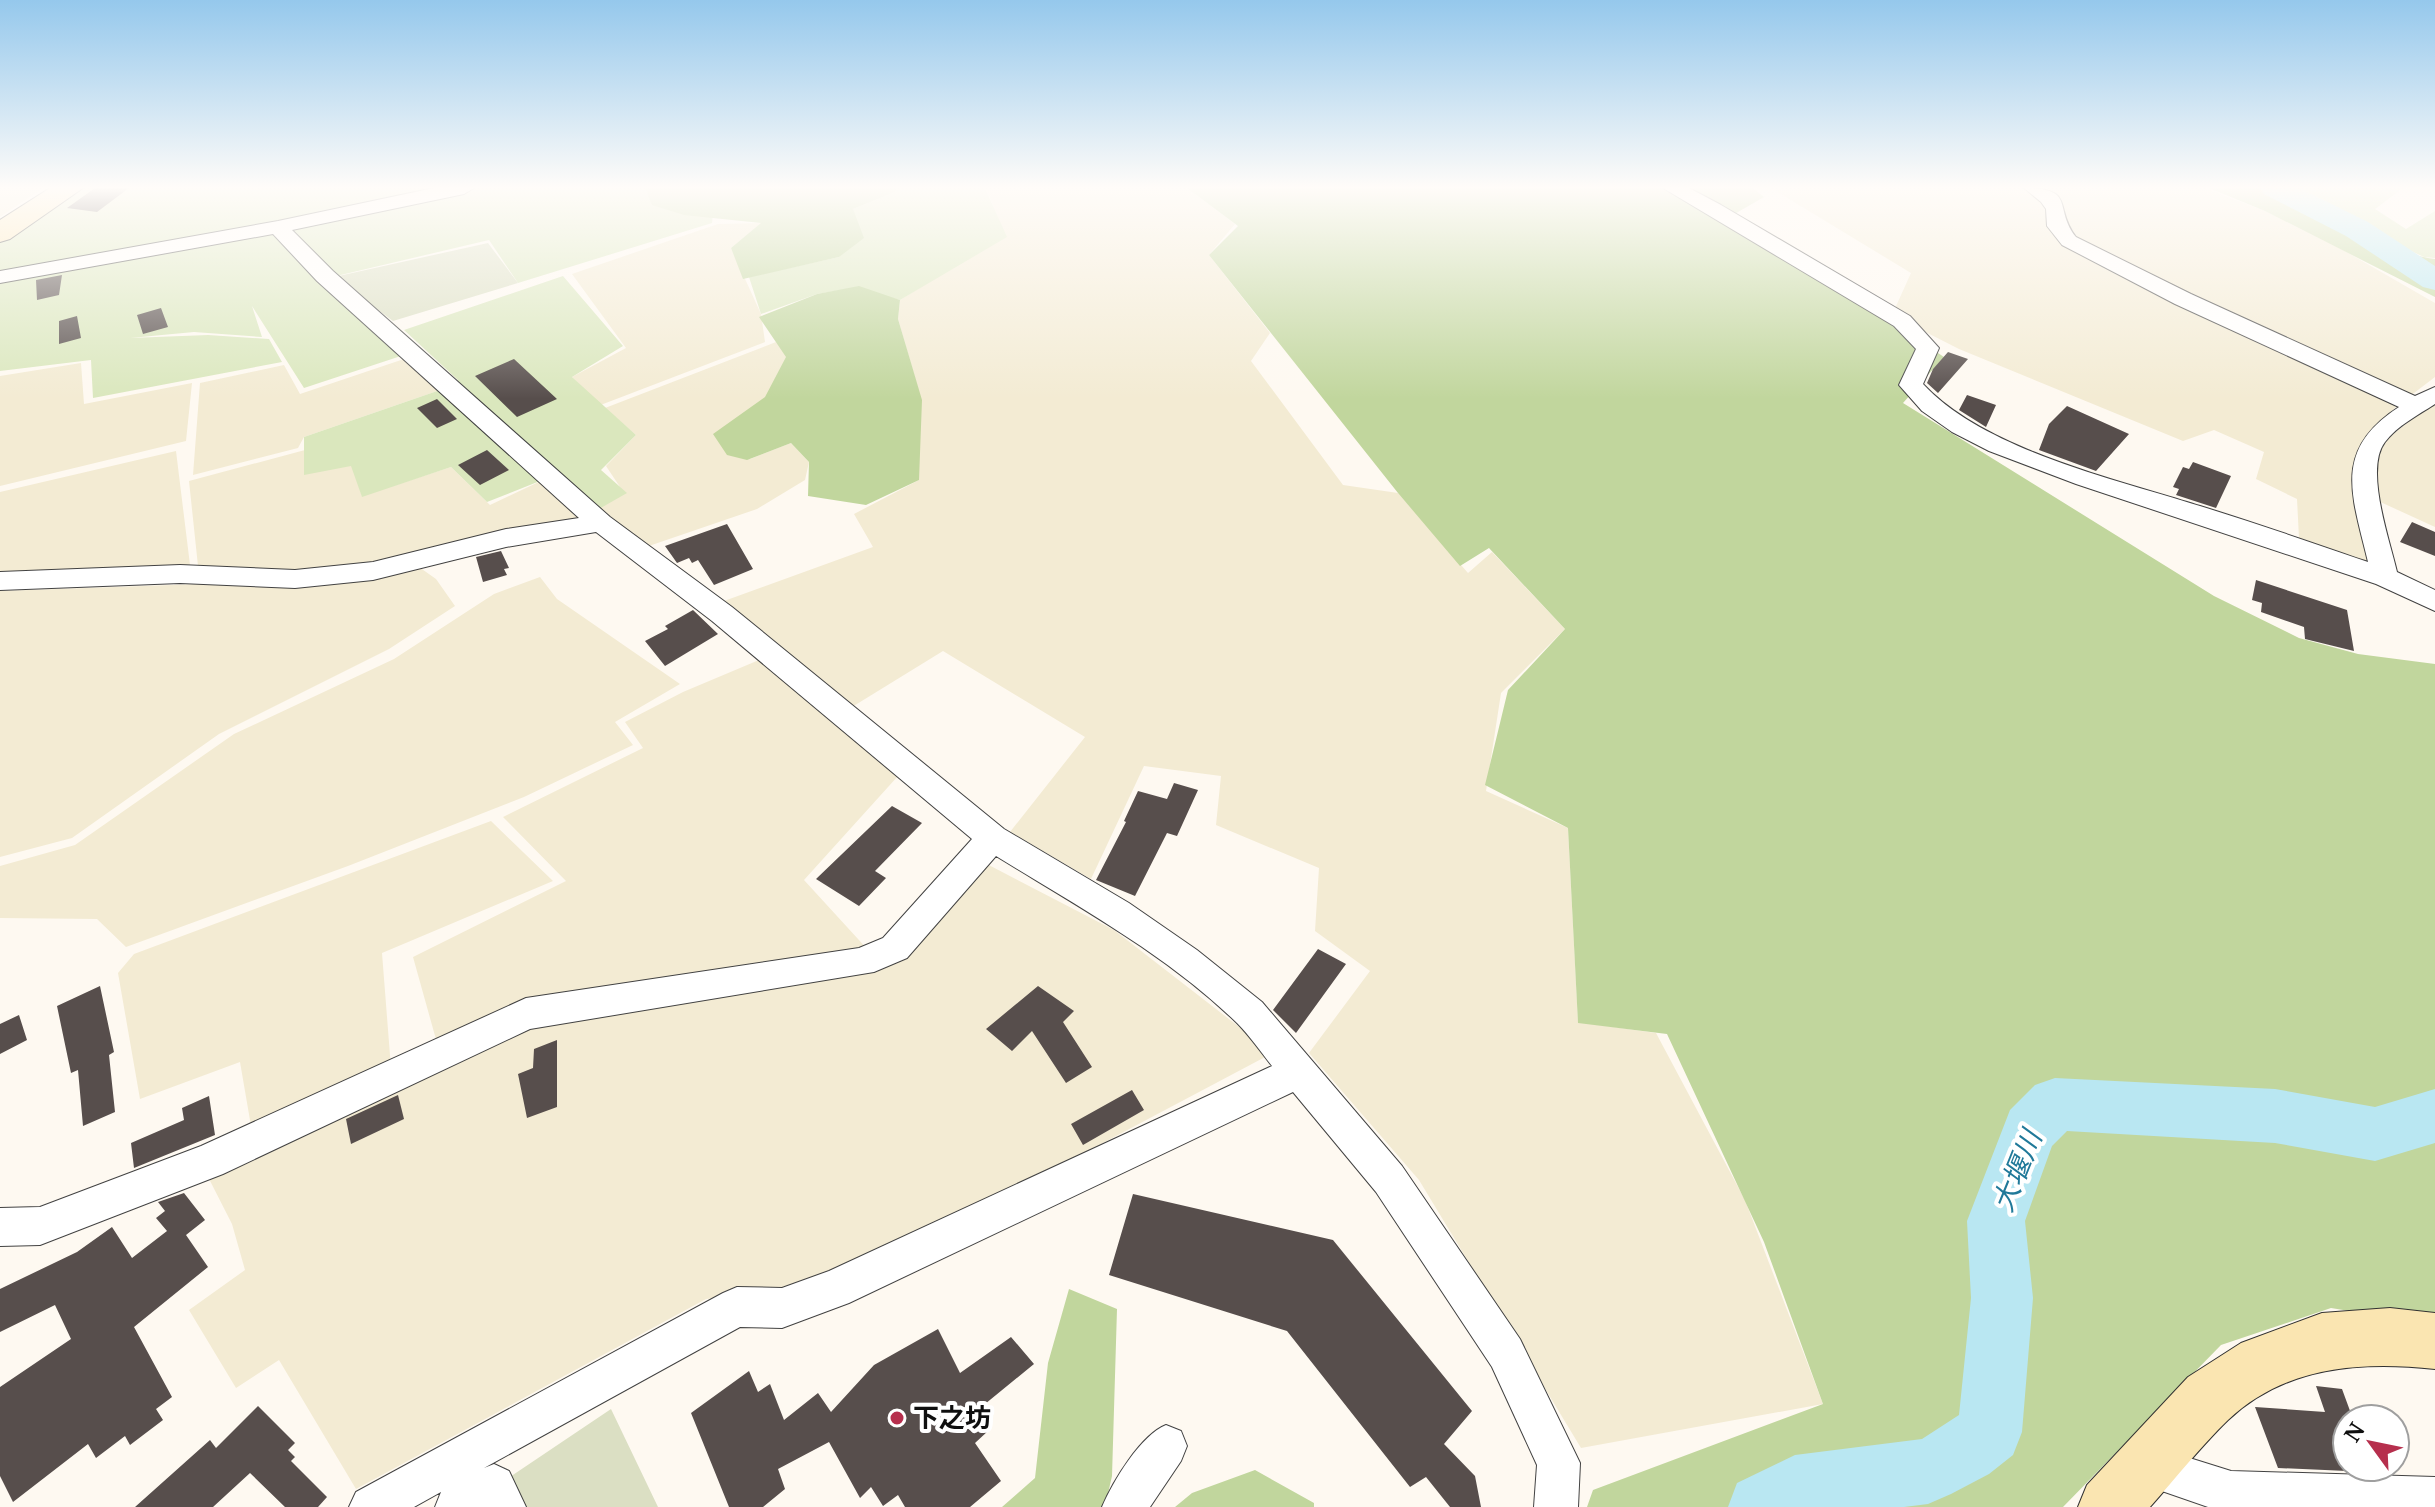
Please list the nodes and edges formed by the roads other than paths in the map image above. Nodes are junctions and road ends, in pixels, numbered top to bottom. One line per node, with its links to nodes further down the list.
1 (104, 258): 5 (street)
2 (308, 258): 7 (street)
3 (1797, 258): 8 (street)
4 (2103, 258): 6 (street)
5 (0, 277)
6 (2426, 400): 8 (street)
7 (601, 523): 9 (street); 11 (street)
8 (2385, 577): 10 (street)
9 (0, 581)
10 (2435, 601)
11 (993, 838): 12 (street); 13 (street)
12 (1299, 1071): 18 (street); 22 (street)
13 (0, 1227)
14 (2435, 1341): 16 (main road)
15 (1166, 1446): 21 (street)
16 (2128, 1486): 17 (street)
17 (2435, 1499)
18 (371, 1507)
19 (457, 1507): 20 (street)
20 (504, 1507)
21 (1124, 1507)
22 (1556, 1507)

